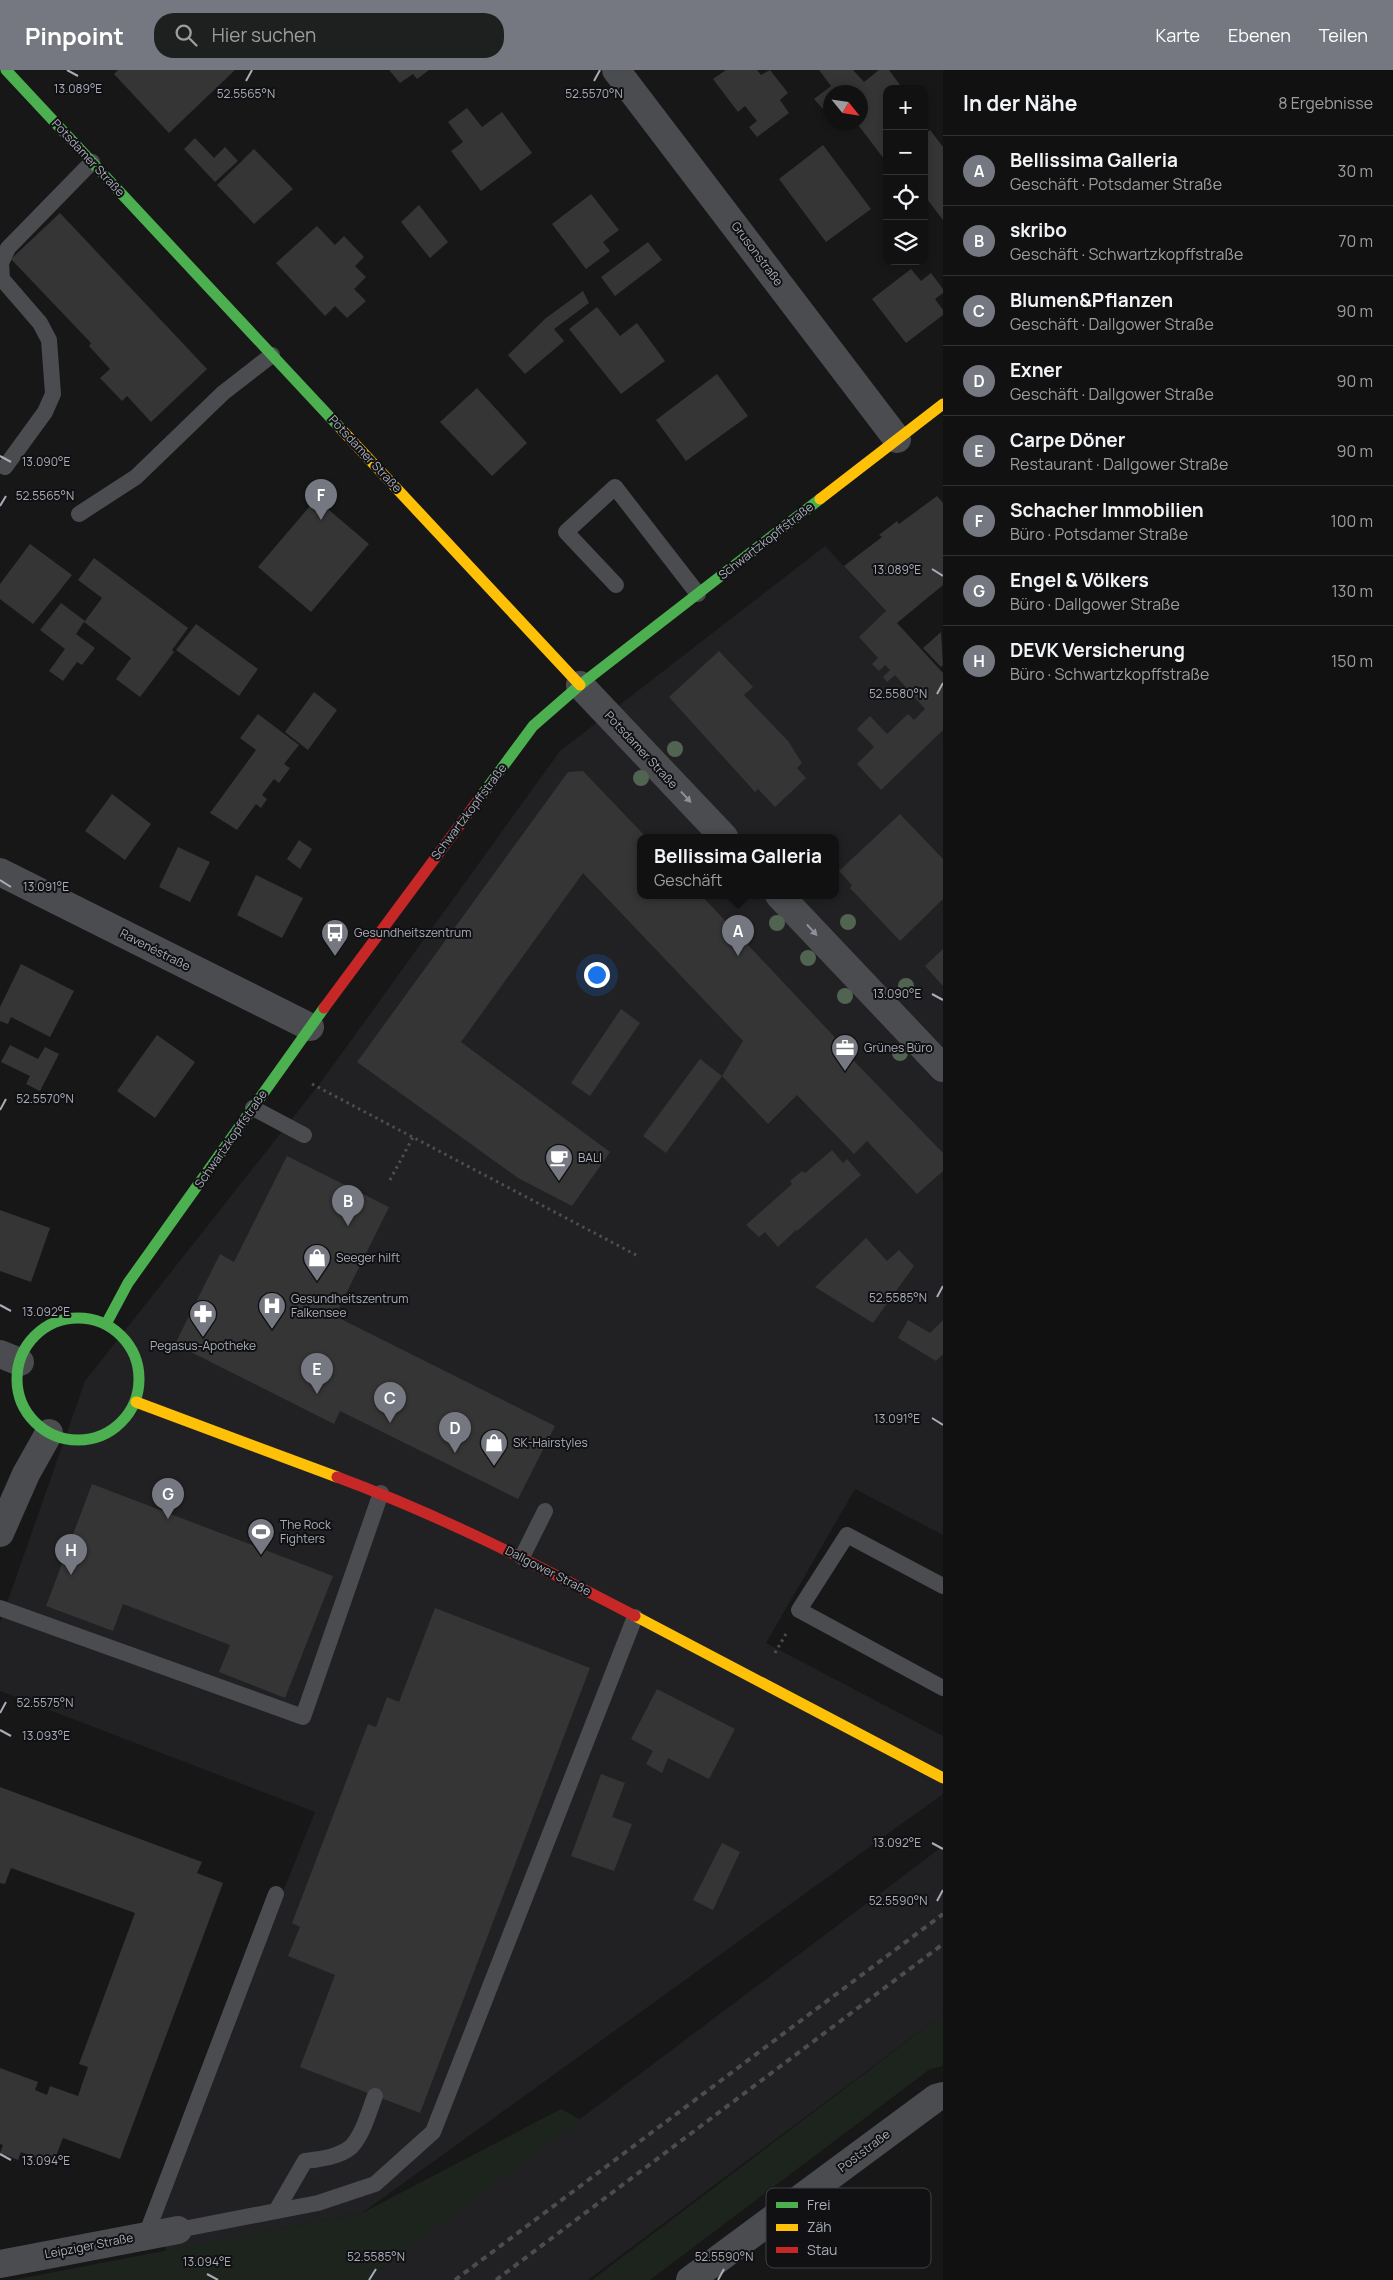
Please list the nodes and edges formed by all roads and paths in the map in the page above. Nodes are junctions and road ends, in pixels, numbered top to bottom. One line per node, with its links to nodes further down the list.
1 (6, 70): 3 (street, Potsdamer Straße)
2 (616, 70): 6 (street, Grusonstraße)
3 (92, 162): 4 (street, Potsdamer Straße); 7 (lane)
4 (272, 355): 8 (lane); 11 (street, Potsdamer Straße)
5 (943, 404): 6 (street, Schwartzkopffstraße)
6 (897, 439): 10 (street, Schwartzkopffstraße)
7 (5, 467)
8 (79, 514)
9 (616, 585): 10 (lane)
10 (698, 594): 11 (street, Schwartzkopffstraße)
11 (580, 685): 12 (street, Potsdamer Straße, one-way to 12); 15 (street, Schwartzkopffstraße)
12 (721, 834)
13 (0, 872): 15 (street, Ravenéstraße)
14 (783, 899): 16 (street, one-way to 16)
15 (310, 1027): 18 (street, Schwartzkopffstraße)
16 (943, 1068)
17 (312, 1084): 20 (path)
18 (253, 1108): 19 (lane); 23 (street, Schwartzkopffstraße)
19 (304, 1135)
20 (413, 1137): 21 (path); 22 (path)
21 (390, 1180)
22 (638, 1256)
23 (106, 1324): 24 (street); 25 (street)
24 (10, 1358): 26 (street)
25 (136, 1402): 26 (street); 27 (street, Dallgower Straße)
26 (49, 1433): 29 (street)
27 (381, 1493): 30 (street, Dallgower Straße); 32 (lane)
28 (545, 1511): 30 (lane)
29 (0, 1533)
30 (522, 1557): 33 (street, Dallgower Straße)
31 (943, 1586): 34 (lane)
32 (0, 1608)
33 (635, 1617): 35 (street, Dallgower Straße); 40 (lane)
34 (943, 1688)
35 (943, 1778)
36 (276, 1894): 43 (lane)
37 (375, 2096): 40 (lane)
38 (943, 2096): 39 (street, Poststraße)
39 (814, 2188)
40 (276, 2211): 42 (lane)
41 (766, 2224): 45 (street, Poststraße)
42 (178, 2230): 43 (street, Leipziger Straße)
43 (146, 2235): 44 (street, Leipziger Straße)
44 (0, 2264)
45 (690, 2280)

